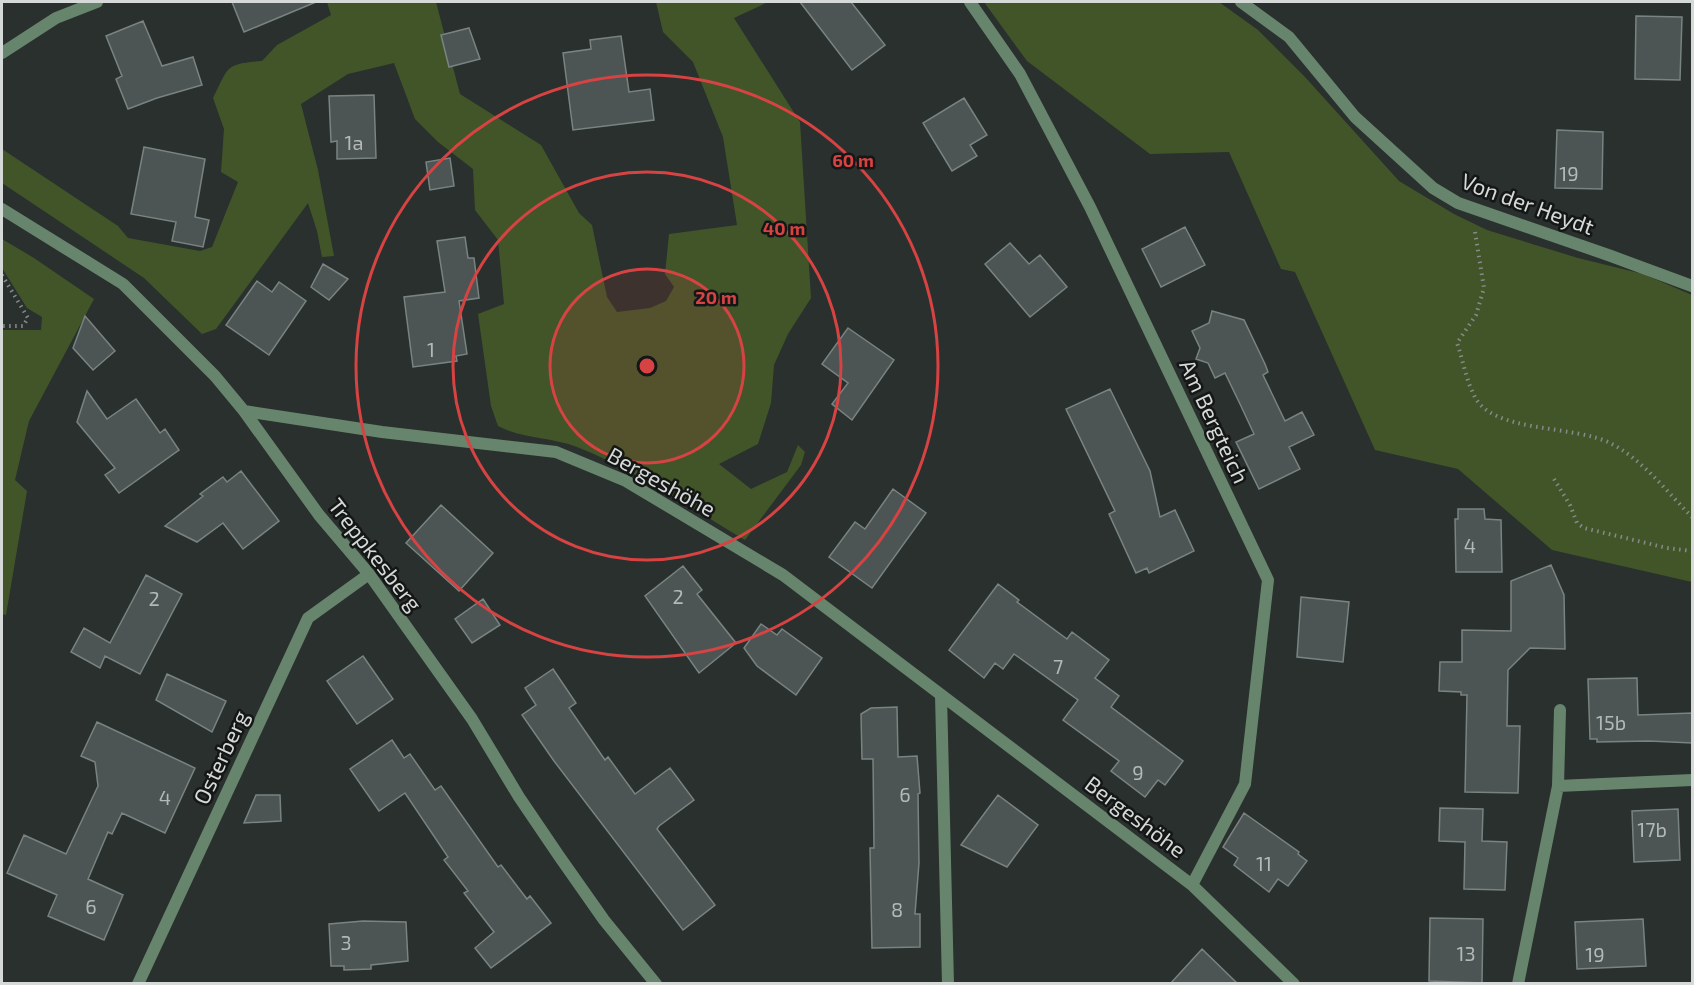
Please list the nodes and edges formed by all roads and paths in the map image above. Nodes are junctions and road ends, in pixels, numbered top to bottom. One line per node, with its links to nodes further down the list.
1 (97, 2): 4 (street)
2 (970, 2): 19 (street, Am Bergteich)
3 (1241, 2): 5 (street, Von der Heydt)
4 (2, 53)
5 (1471, 208): 8 (street, Von der Heydt); 12 (path)
6 (2, 209): 10 (street, Treppkesberg)
7 (2, 274): 9 (path)
8 (1692, 286)
9 (2, 326)
10 (244, 411): 14 (street, Treppkesberg); 15 (street, Bergeshöhe)
11 (1554, 479): 13 (path)
12 (1692, 517)
13 (1692, 551)
14 (369, 574): 20 (street, Osterberg); 21 (street, Treppkesberg)
15 (941, 695): 19 (street, Bergeshöhe); 22 (street)
16 (1560, 710): 18 (street)
17 (1692, 780): 18 (street)
18 (1558, 786): 24 (street)
19 (1192, 885): 23 (street, Bergeshöhe)
20 (138, 984)
21 (656, 984)
22 (948, 984)
23 (1294, 984)
24 (1518, 984)

